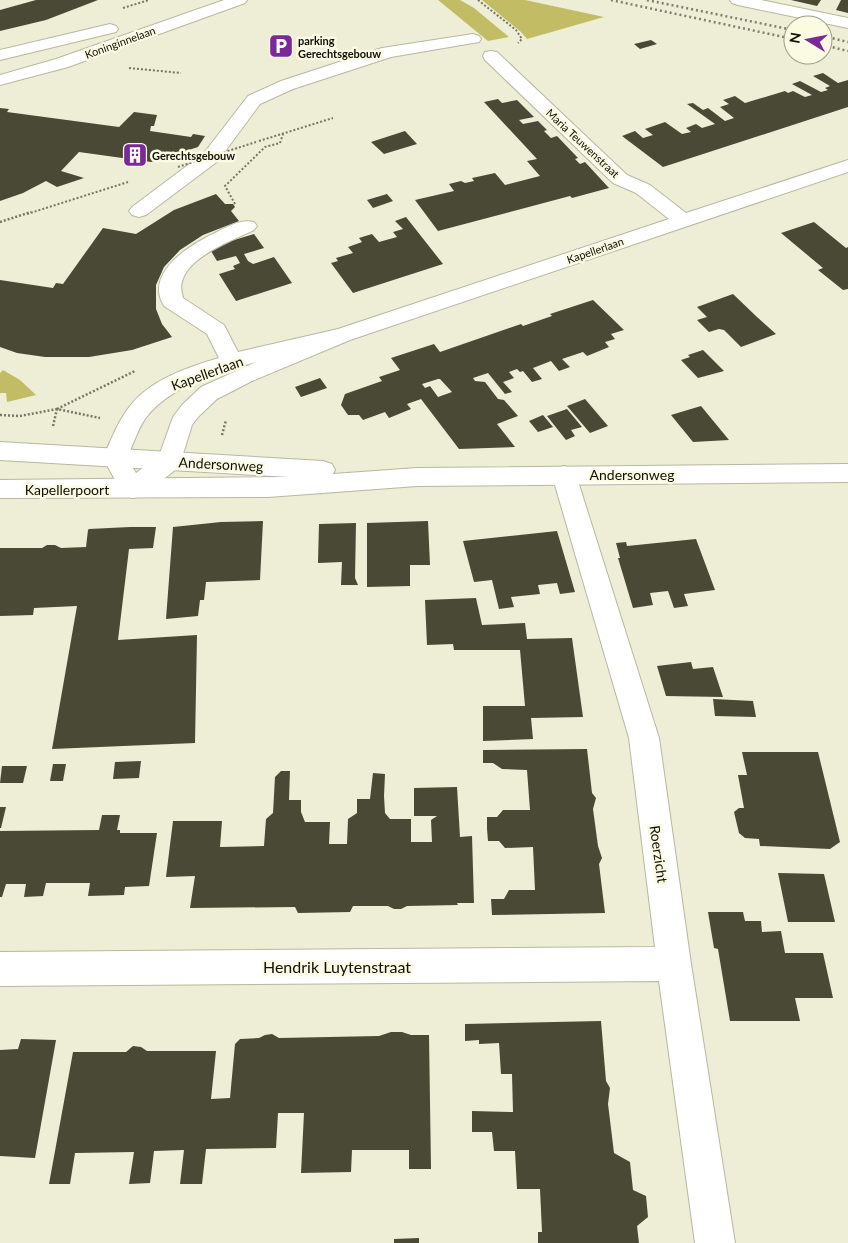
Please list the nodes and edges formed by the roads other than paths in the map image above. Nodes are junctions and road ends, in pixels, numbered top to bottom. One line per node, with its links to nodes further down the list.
1 (196, 0): 5 (street, Koninginnelaan)
2 (239, 0): 10 (street, Koninginnelaan)
3 (738, 0): 4 (street)
4 (848, 23)
5 (93, 34): 7 (street, Koninginnelaan); 9 (street, Koninginnelaan)
6 (473, 39): 12 (street)
7 (0, 55)
8 (491, 56): 13 (street, Maria Teuwenstraat)
9 (0, 66)
10 (0, 80)
11 (848, 166): 13 (street, Kapellerlaan)
12 (139, 211)
13 (682, 220): 15 (street, Kapellerlaan)
14 (247, 226): 16 (street)
15 (342, 336): 16 (street, Kapellerlaan); 19 (street, Kapellerlaan)
16 (232, 362): 18 (street, Kapellerlaan)
17 (0, 451): 18 (street)
18 (115, 458): 19 (street, Andersonweg); 24 (street)
19 (170, 461): 22 (street, Andersonweg); 24 (street)
20 (848, 473): 21 (street, Andersonweg)
21 (564, 475): 22 (street, Andersonweg); 25 (street, Roerzicht)
22 (416, 477): 24 (street, Andersonweg)
23 (0, 489): 24 (street, Kapellerpoort)
24 (133, 489)
25 (674, 964): 26 (street, Hendrik Luytenstraat); 27 (street, Roerzicht)
26 (0, 969)
27 (714, 1243)

